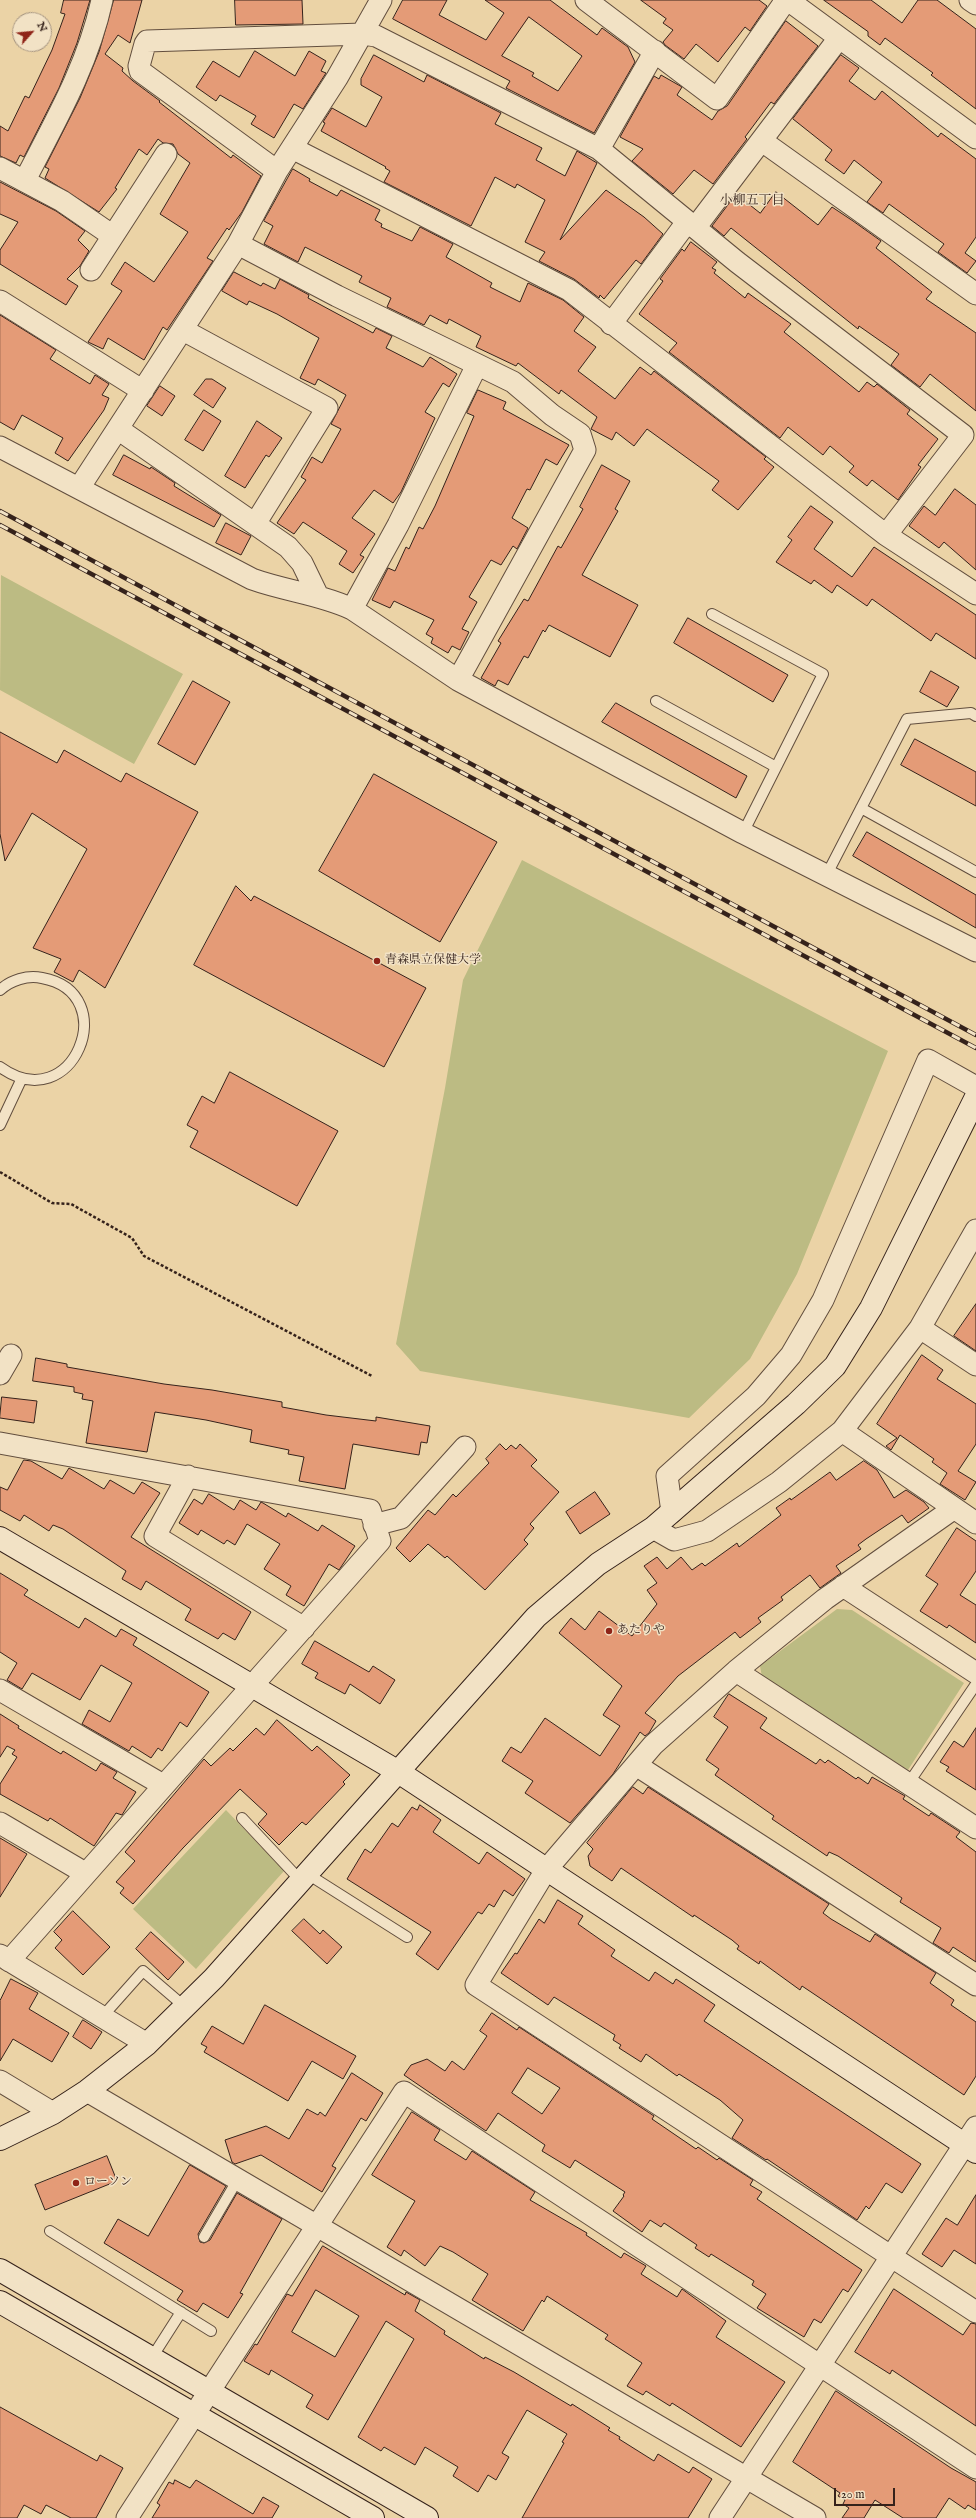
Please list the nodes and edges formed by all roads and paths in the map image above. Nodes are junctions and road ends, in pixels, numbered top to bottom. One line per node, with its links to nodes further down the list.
1 (102, 0): 17 (street)
2 (380, 0): 7 (street)
3 (586, 0): 9 (street)
4 (787, 0): 8 (street); 9 (street)
5 (970, 0): 6 (street)
6 (976, 4)
7 (363, 34): 12 (street); 13 (street); 16 (street)
8 (839, 38): 10 (street); 11 (street)
9 (655, 51): 13 (street)
10 (976, 138)
11 (762, 141): 18 (street); 22 (street)
12 (292, 148): 16 (street); 24 (street)
13 (599, 149): 18 (street)
14 (166, 154): 19 (street)
15 (0, 168): 17 (street)
16 (278, 171): 20 (street)
17 (25, 180): 19 (street)
18 (691, 225): 24 (street); 32 (street)
19 (113, 236): 21 (street)
20 (238, 244): 25 (street); 26 (street)
21 (91, 270)
22 (976, 294)
23 (0, 301): 27 (street)
24 (611, 324): 32 (street)
25 (183, 330): 27 (street); 31 (street)
26 (477, 365): 35 (street); 37 (street)
27 (143, 391): 28 (street)
28 (118, 429): 30 (street); 31 (street)
29 (0, 447): 30 (street)
30 (79, 488): 34 (street)
31 (255, 524): 34 (street)
32 (886, 535): 33 (street)
33 (976, 594)
34 (318, 596): 35 (street)
35 (352, 609): 37 (street)
36 (712, 614): 40 (lane)
37 (458, 680): 42 (street)
38 (656, 701): 40 (lane)
39 (976, 716): 41 (lane)
40 (776, 767): 42 (lane)
41 (861, 808): 43 (lane); 44 (lane)
42 (743, 833): 44 (street)
43 (976, 872)
44 (826, 876): 45 (street)
45 (976, 951)
46 (0, 990): 48 (lane)
47 (0, 1067): 48 (lane)
48 (22, 1078): 51 (lane)
49 (976, 1087): 64 (street)
50 (976, 1097): 64 (street)
51 (0, 1125)
52 (0, 1172): 58 (path)
53 (976, 1230): 54 (street)
54 (920, 1328): 56 (street); 59 (street)
55 (11, 1355): 57 (street)
56 (976, 1365)
57 (0, 1374)
58 (372, 1376)
59 (842, 1431): 63 (street); 67 (street)
60 (0, 1443): 62 (street)
61 (465, 1447): 66 (street)
62 (188, 1476): 66 (street); 70 (street)
63 (953, 1508): 65 (street); 69 (street)
64 (672, 1512): 67 (street)
65 (976, 1523)
66 (374, 1524): 70 (street)
67 (653, 1528): 77 (street)
68 (0, 1538): 74 (street)
69 (843, 1586): 71 (street); 72 (street)
70 (304, 1628): 74 (street)
71 (736, 1671): 76 (street); 78 (street)
72 (976, 1674)
73 (976, 1684): 78 (lane)
74 (250, 1685): 77 (street); 79 (street)
75 (0, 1690): 79 (street)
76 (636, 1765): 83 (street); 88 (street)
77 (397, 1771): 83 (street); 85 (street)
78 (908, 1784): 82 (street)
79 (163, 1785): 84 (street)
80 (242, 1818): 85 (lane)
81 (0, 1823): 84 (street)
82 (976, 1828)
83 (546, 1870): 96 (street); 101 (street)
84 (85, 1873): 87 (street)
85 (303, 1876): 86 (lane); 89 (street)
86 (408, 1937)
87 (5, 1958): 90 (street)
88 (976, 1985)
89 (185, 2007): 90 (lane); 91 (street)
90 (102, 2016): 91 (street)
91 (147, 2044): 93 (street)
92 (0, 2082): 94 (street)
93 (88, 2090): 94 (street); 97 (street)
94 (53, 2113): 95 (street)
95 (0, 2139)
96 (972, 2141): 101 (street)
97 (238, 2179): 98 (street); 100 (lane)
98 (317, 2226): 108 (street); 109 (street); 112 (street)
99 (50, 2231): 104 (lane)
100 (204, 2237)
101 (892, 2256): 105 (street); 108 (street)
102 (0, 2270): 107 (street)
103 (0, 2302): 110 (street)
104 (181, 2312): 106 (lane); 107 (lane)
105 (976, 2312)
106 (211, 2331)
107 (151, 2359): 109 (street)
108 (820, 2365): 111 (street); 112 (street)
109 (209, 2392): 110 (street); 115 (street)
110 (194, 2415): 113 (street); 114 (street)
111 (976, 2468)
112 (747, 2478): 116 (street); 117 (street)
113 (127, 2518)
114 (373, 2518)
115 (427, 2518)
116 (720, 2518)
117 (815, 2518)

